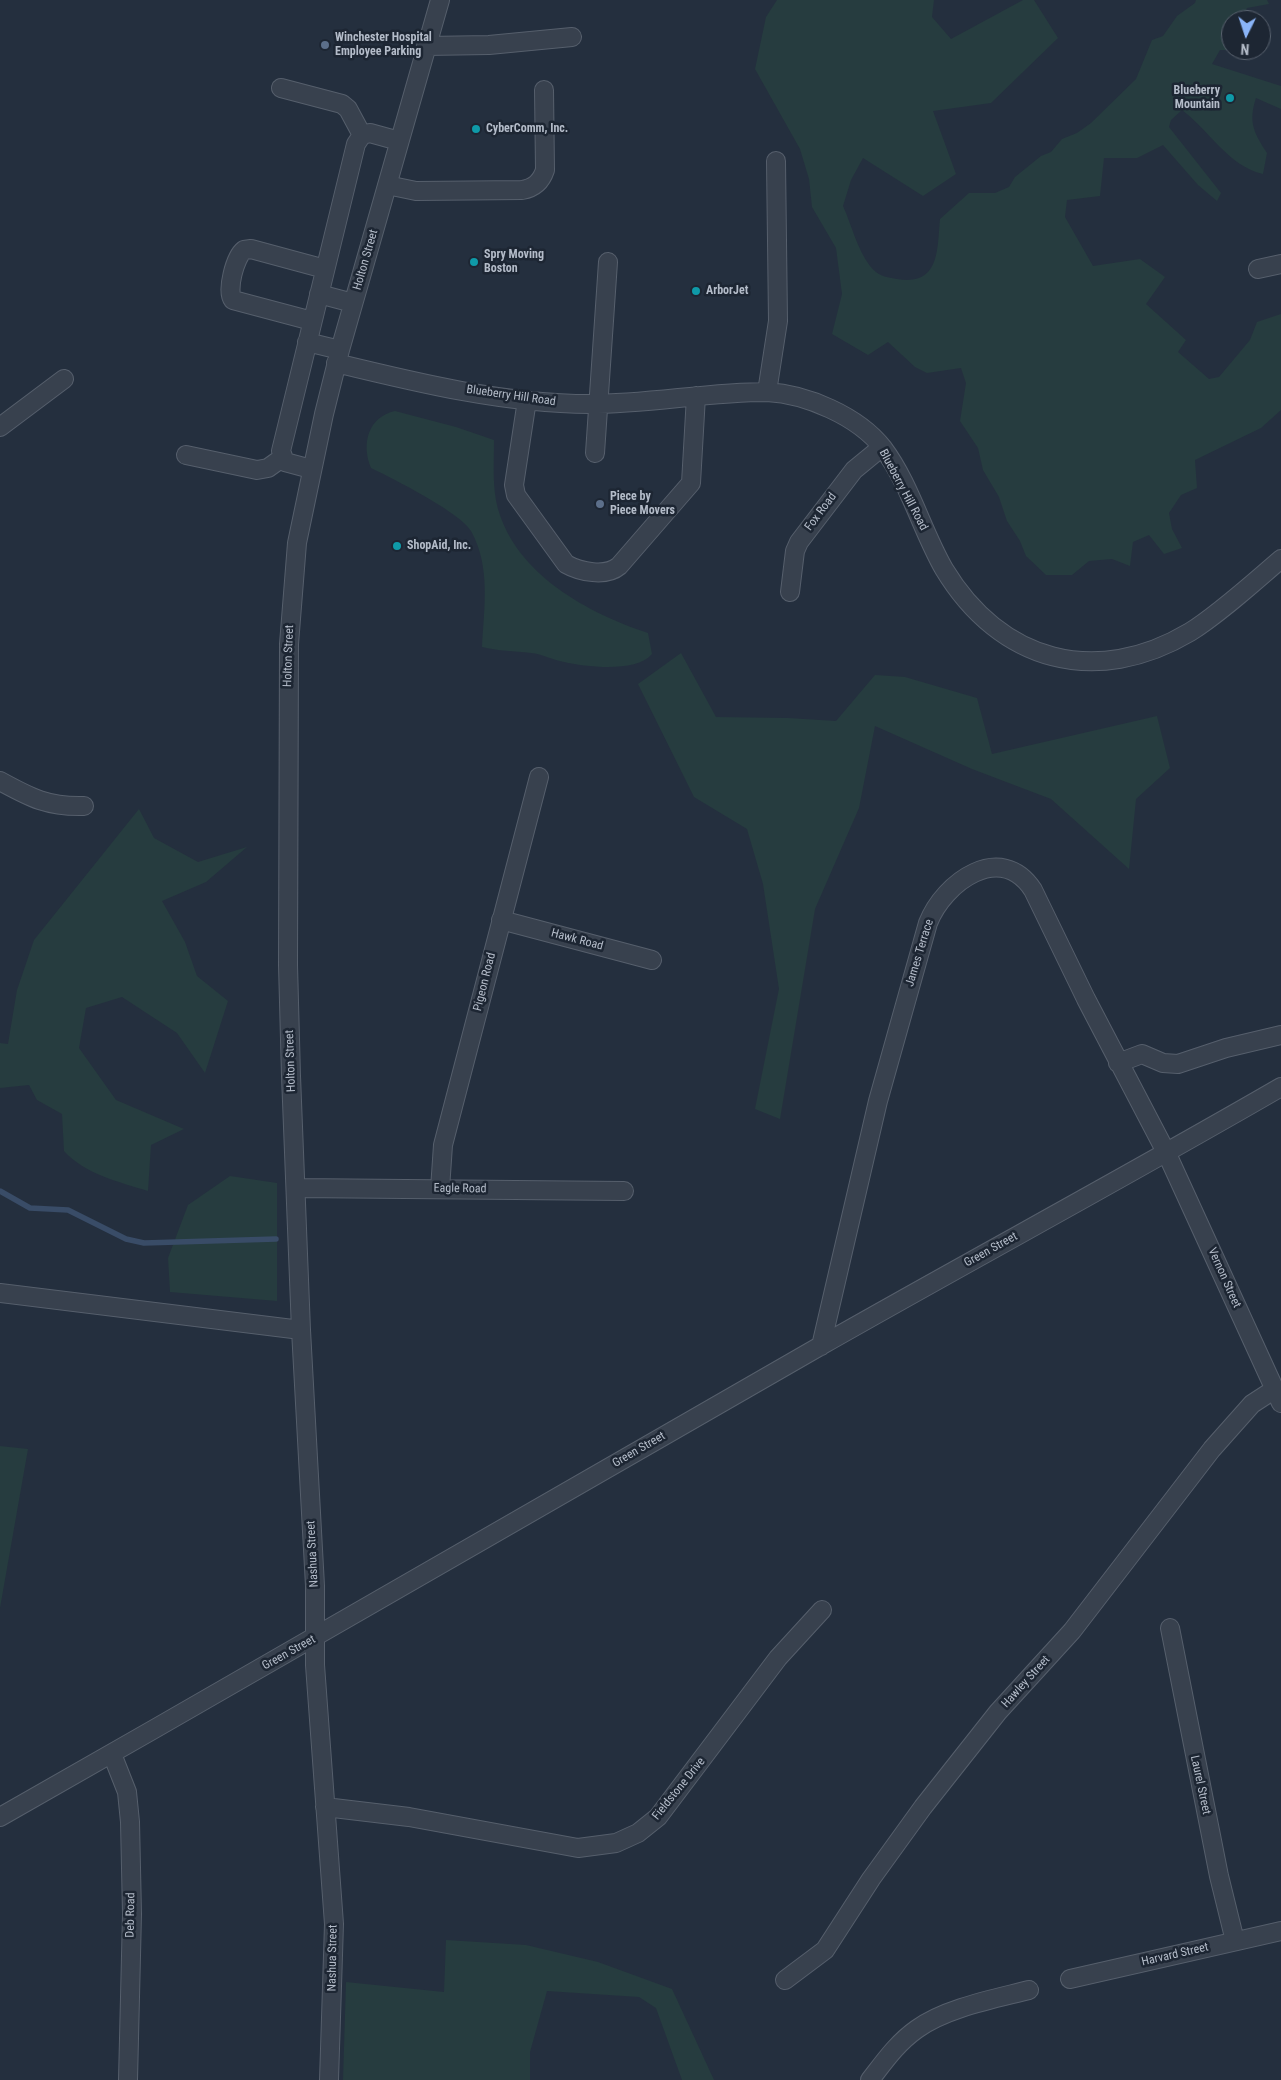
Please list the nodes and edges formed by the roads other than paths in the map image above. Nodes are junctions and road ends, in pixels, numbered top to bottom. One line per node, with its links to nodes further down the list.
1 (440, 0): 3 (street, Holton Street)
2 (572, 37): 3 (street)
3 (426, 46): 7 (street, Holton Street)
4 (281, 88): 6 (street)
5 (544, 90): 9 (street)
6 (362, 135): 7 (street); 12 (street)
7 (399, 141): 9 (street, Holton Street)
8 (776, 161): 20 (street)
9 (387, 185): 15 (street, Holton Street)
10 (608, 262): 23 (street)
11 (1281, 264): 13 (street)
12 (325, 269): 14 (street); 16 (street)
13 (1258, 269)
14 (319, 294): 15 (street); 16 (street)
15 (353, 303): 18 (street, Holton Street)
16 (312, 321): 17 (street)
17 (307, 342): 18 (street, Blueberry Hill Road); 28 (street)
18 (338, 356): 22 (street, Blueberry Hill Road); 29 (street, Holton Street)
19 (64, 379): 24 (street)
20 (767, 392): 21 (street, Blueberry Hill Road); 25 (street, Blueberry Hill Road)
21 (696, 396): 22 (street); 23 (street, Blueberry Hill Road)
22 (527, 400): 23 (street, Blueberry Hill Road)
23 (599, 404): 26 (street)
24 (0, 427)
25 (882, 448): 30 (street, Blueberry Hill Road); 31 (street, Fox Road)
26 (595, 452)
27 (186, 455): 28 (street)
28 (282, 458): 29 (street)
29 (311, 469): 41 (street, Holton Street)
30 (1281, 559)
31 (790, 592)
32 (539, 777): 35 (street, Pigeon Road)
33 (0, 781): 34 (street)
34 (84, 806)
35 (501, 920): 36 (street, Hawk Road); 42 (street, Pigeon Road)
36 (652, 960)
37 (1281, 1035): 38 (street)
38 (1118, 1063): 40 (street, James Terrace); 46 (street, James Terrace)
39 (1281, 1087): 40 (street, Green Street)
40 (1167, 1154): 46 (street, Green Street); 47 (street, Vernon Street)
41 (296, 1188): 42 (street, Eagle Road); 45 (street, Holton Street)
42 (440, 1189): 43 (street, Eagle Road)
43 (624, 1191)
44 (0, 1293): 45 (street)
45 (301, 1330): 50 (street, Nashua Street)
46 (821, 1346): 50 (street, Green Street)
47 (1278, 1396): 56 (street, Hawley Street)
48 (822, 1610): 52 (street, Fieldstone Drive)
49 (1170, 1628): 55 (street, Laurel Street)
50 (314, 1639): 51 (street, Green Street); 52 (street, Nashua Street)
51 (112, 1754): 53 (street, Green Street); 59 (street, Deb Road)
52 (325, 1807): 60 (street, Nashua Street)
53 (0, 1817)
54 (1281, 1931): 55 (street, Harvard Street)
55 (1235, 1941): 57 (street, Harvard Street)
56 (785, 1980)
57 (1070, 1980)
58 (1029, 1990): 61 (street)
59 (128, 2080)
60 (329, 2080)
61 (870, 2080)

